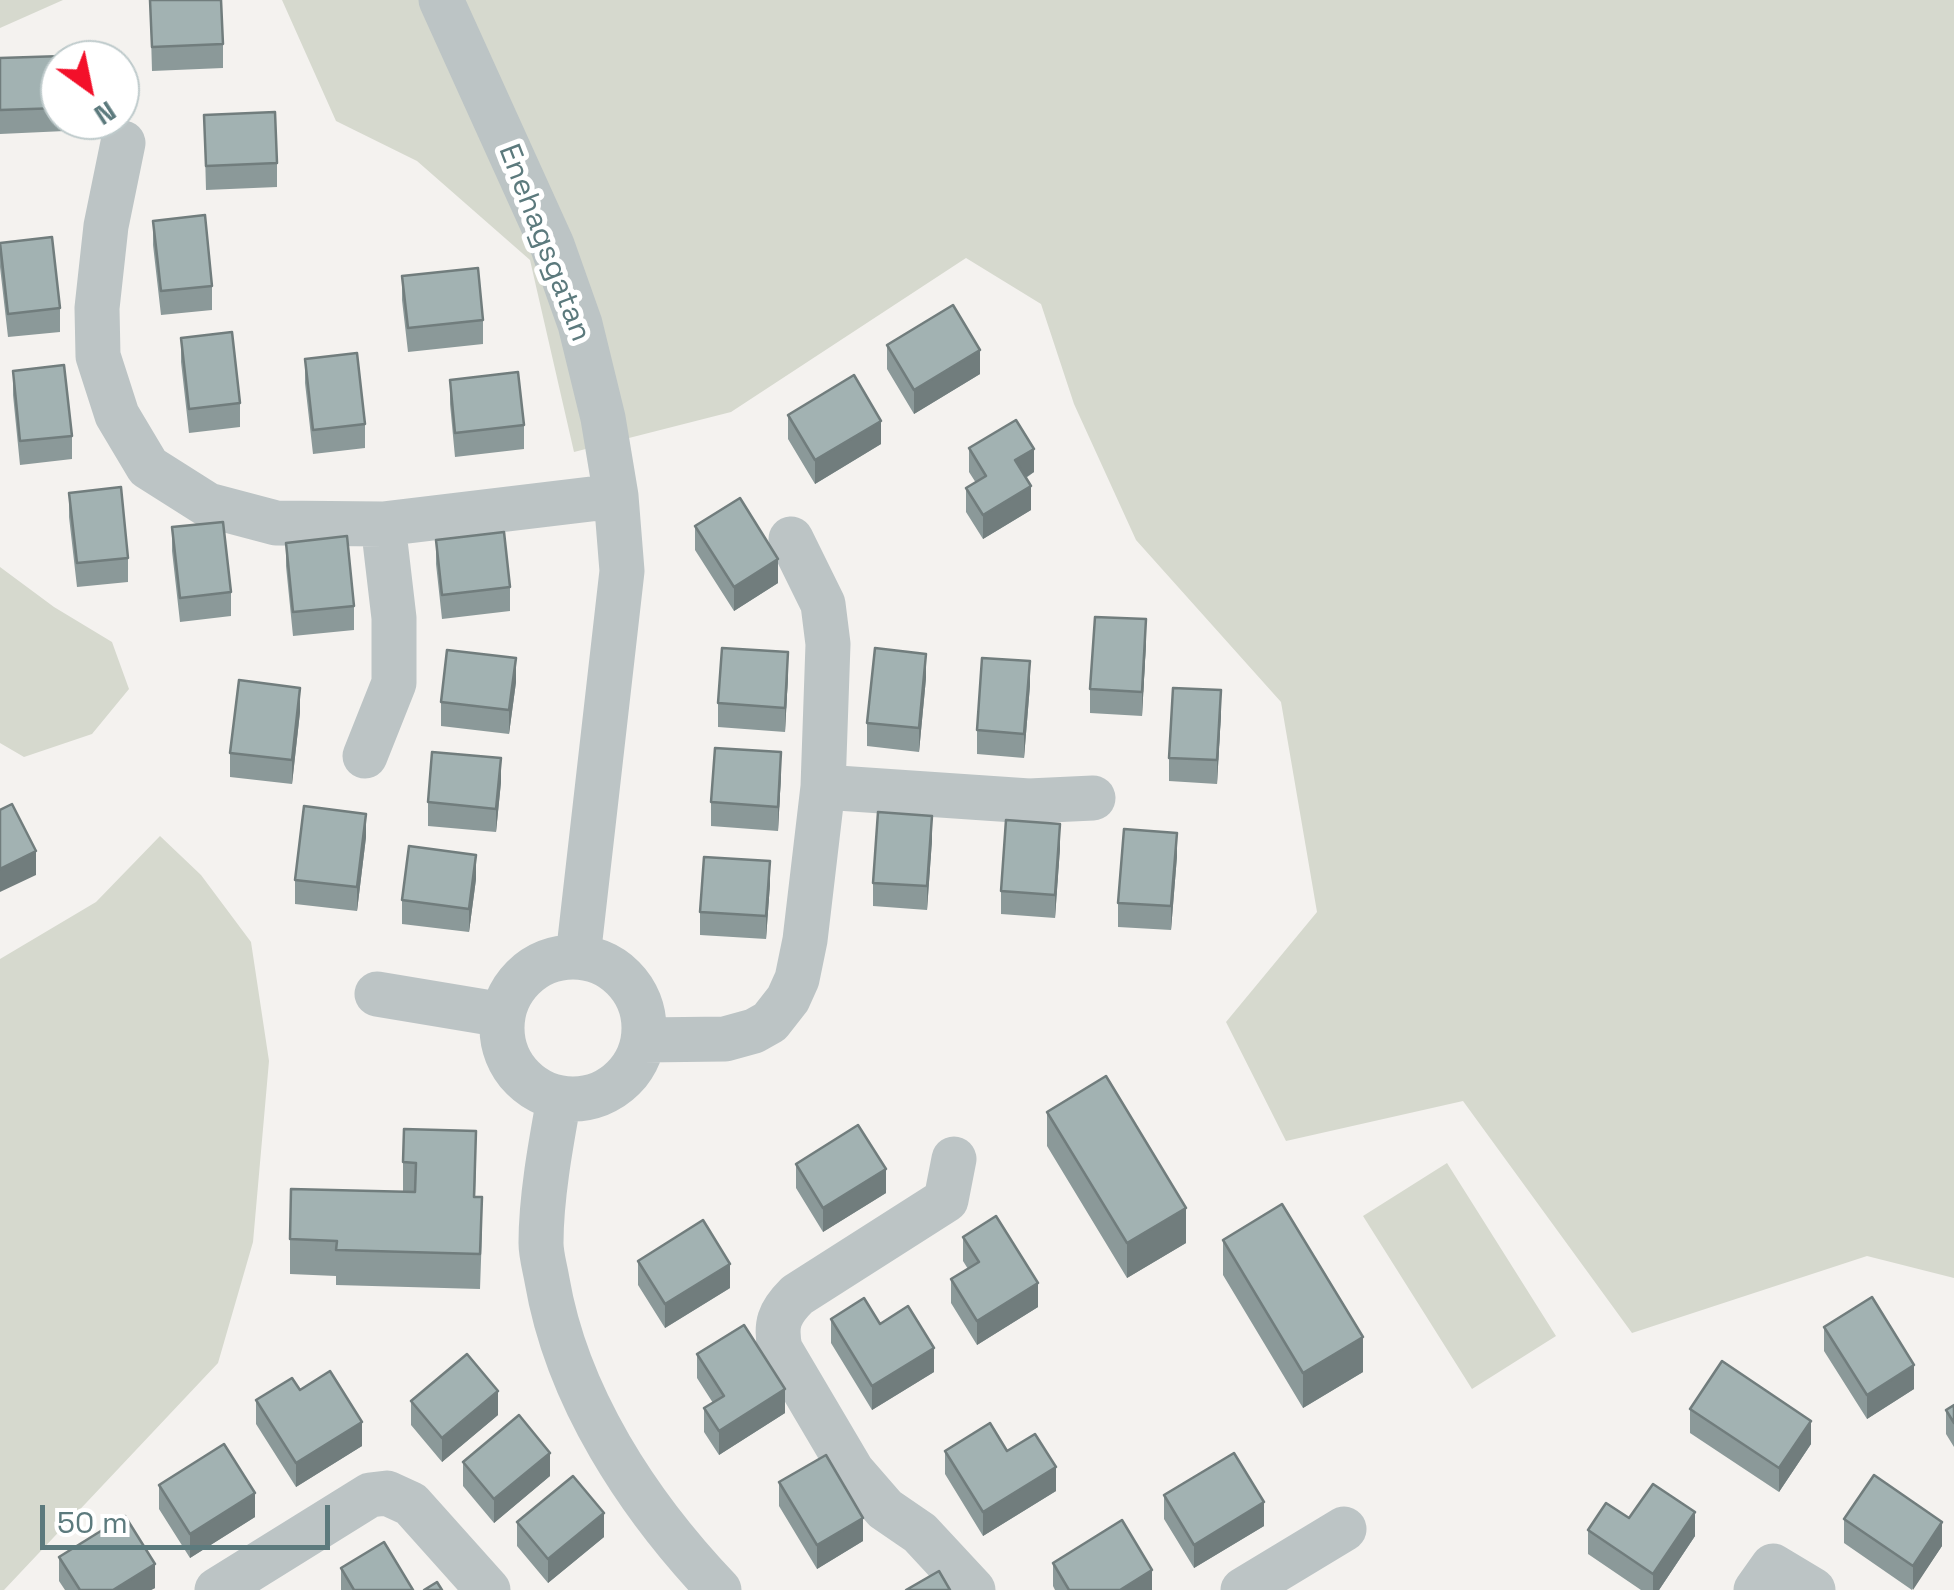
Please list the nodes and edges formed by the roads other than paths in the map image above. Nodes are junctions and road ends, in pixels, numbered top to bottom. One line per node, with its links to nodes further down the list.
1 (441, 0): 3 (street, Enehagsgatan)
2 (122, 143): 4 (street)
3 (616, 496): 4 (street); 9 (street, Enehagsgatan)
4 (383, 524): 6 (street)
5 (791, 539): 7 (street)
6 (365, 756)
7 (823, 787): 8 (street); 12 (street)
8 (1094, 798)
9 (578, 957): 11 (street); 12 (street)
10 (377, 994): 11 (street)
11 (503, 1016): 13 (street)
12 (644, 1040): 13 (street)
13 (559, 1098): 16 (street)
14 (954, 1158): 19 (street)
15 (1344, 1529): 20 (street)
16 (700, 1584)
17 (217, 1590): 18 (street)
18 (488, 1590)
19 (973, 1590)
20 (1243, 1590)
21 (1756, 1590): 22 (street)
22 (1813, 1590)

